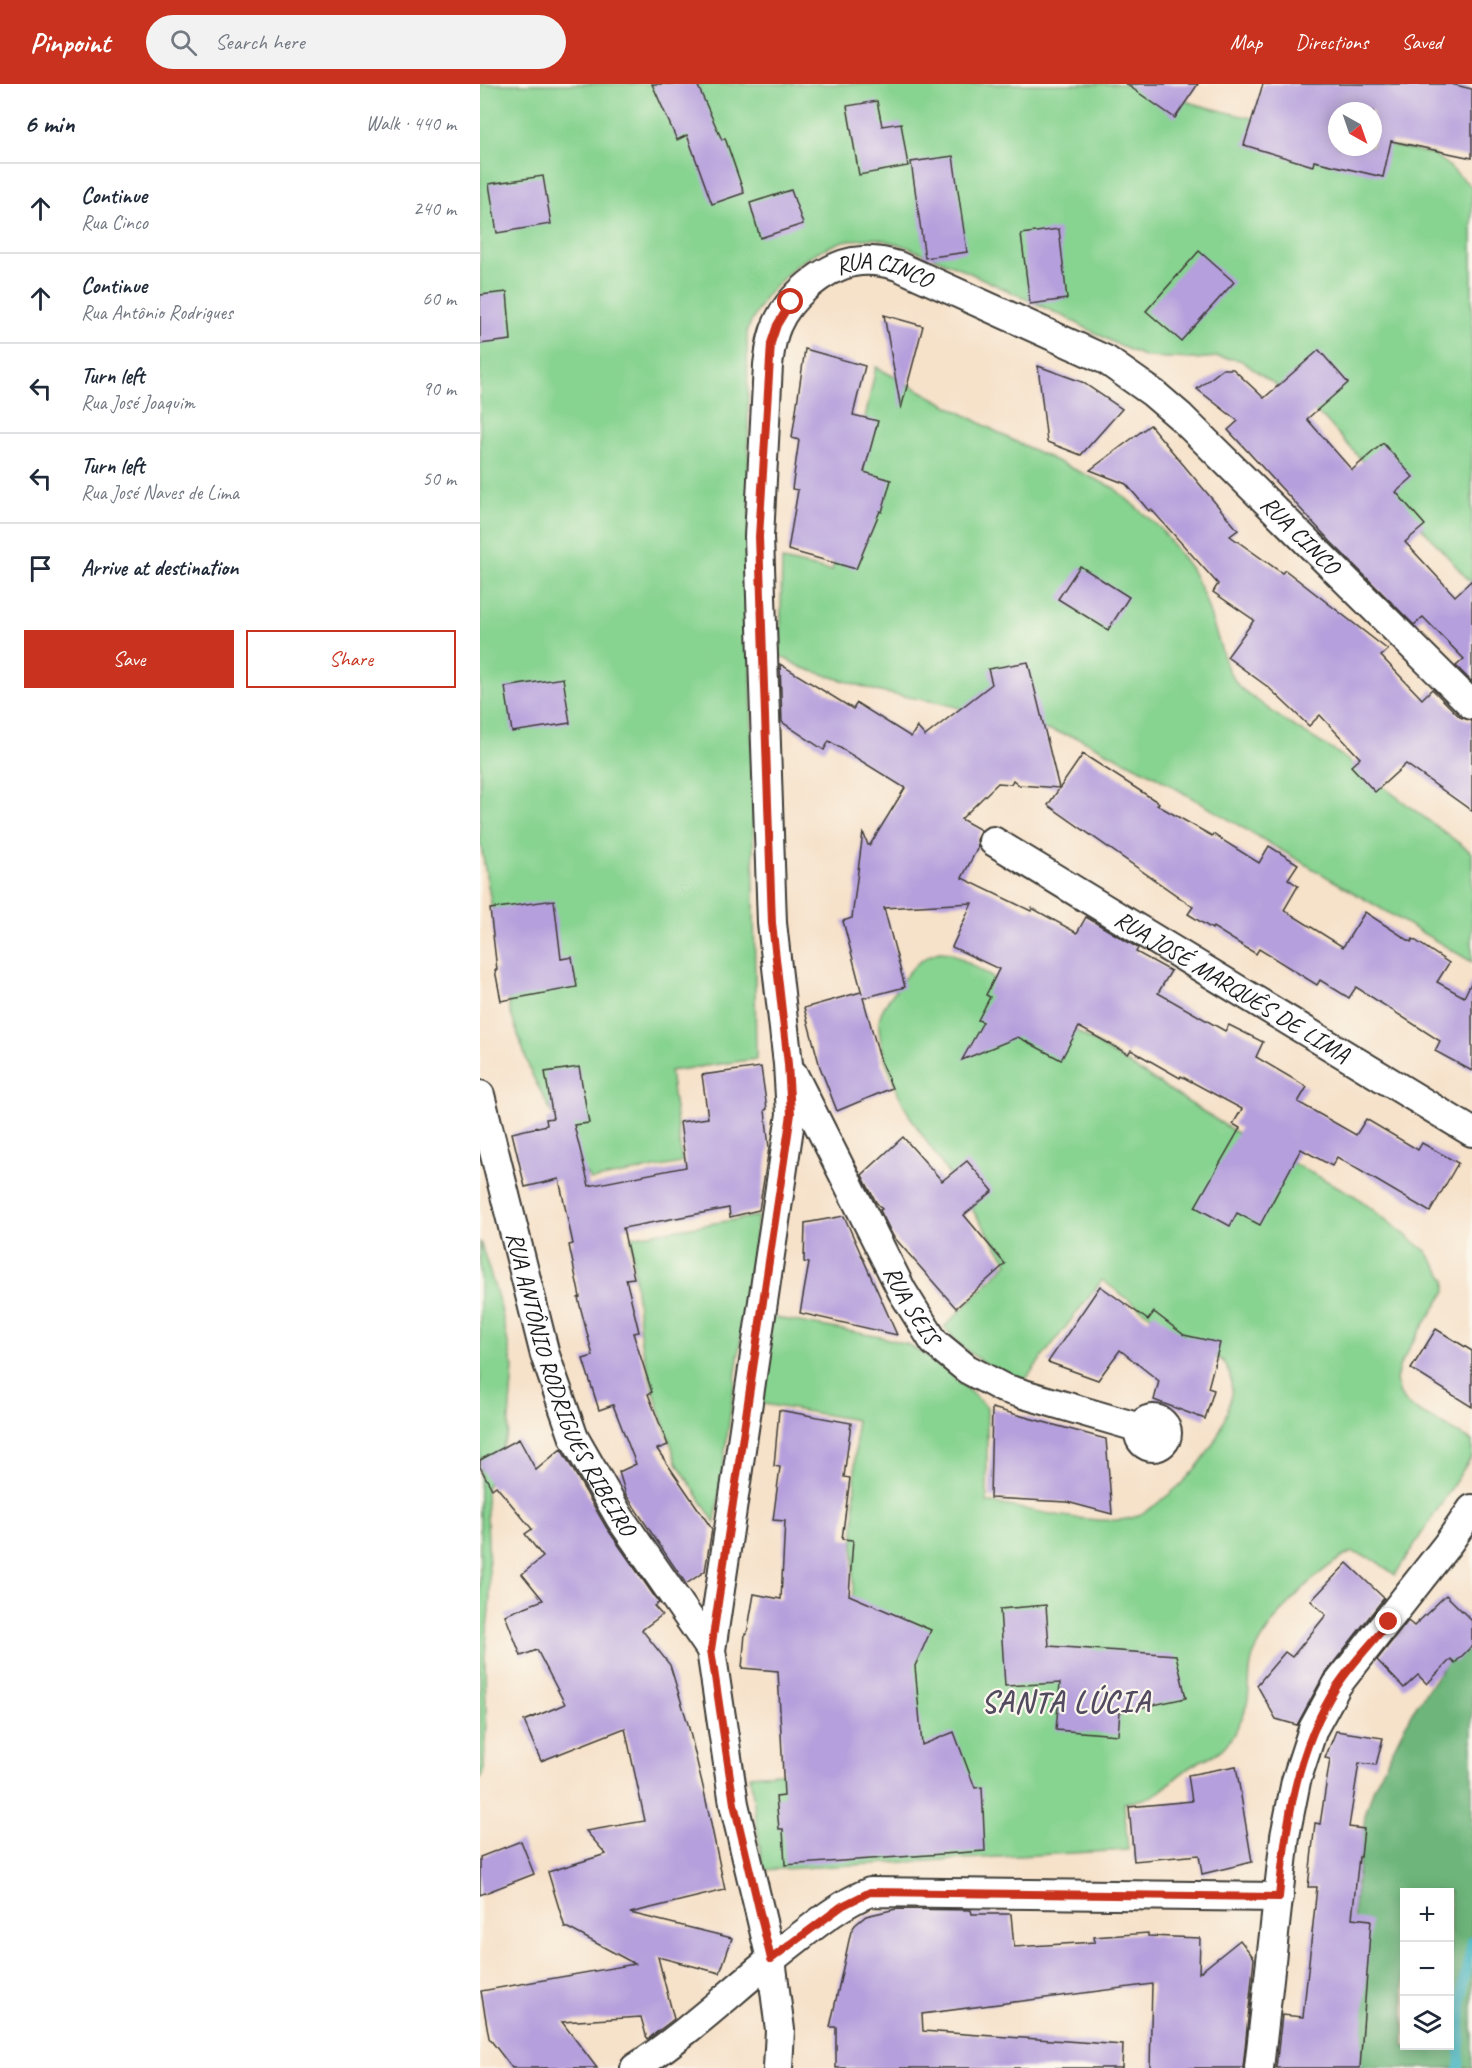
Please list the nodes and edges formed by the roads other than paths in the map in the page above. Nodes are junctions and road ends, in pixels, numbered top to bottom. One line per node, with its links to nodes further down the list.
1 (1472, 705): 3 (street, RUA CINCO)
2 (993, 841): 5 (street, RUA JOSÉ MARQUÊS DE LIMA)
3 (788, 1064): 6 (street, RUA SEIS); 8 (street, RUA CINCO)
4 (480, 1095): 8 (street, RUA ANTÔNIO RODRIGUES RIBEIRO)
5 (1472, 1132)
6 (1140, 1428)
7 (1472, 1509): 9 (street)
8 (711, 1650): 10 (street)
9 (1279, 1897): 10 (street); 13 (street)
10 (771, 1959): 11 (street); 12 (street)
11 (635, 2068)
12 (778, 2068)
13 (1259, 2068)

